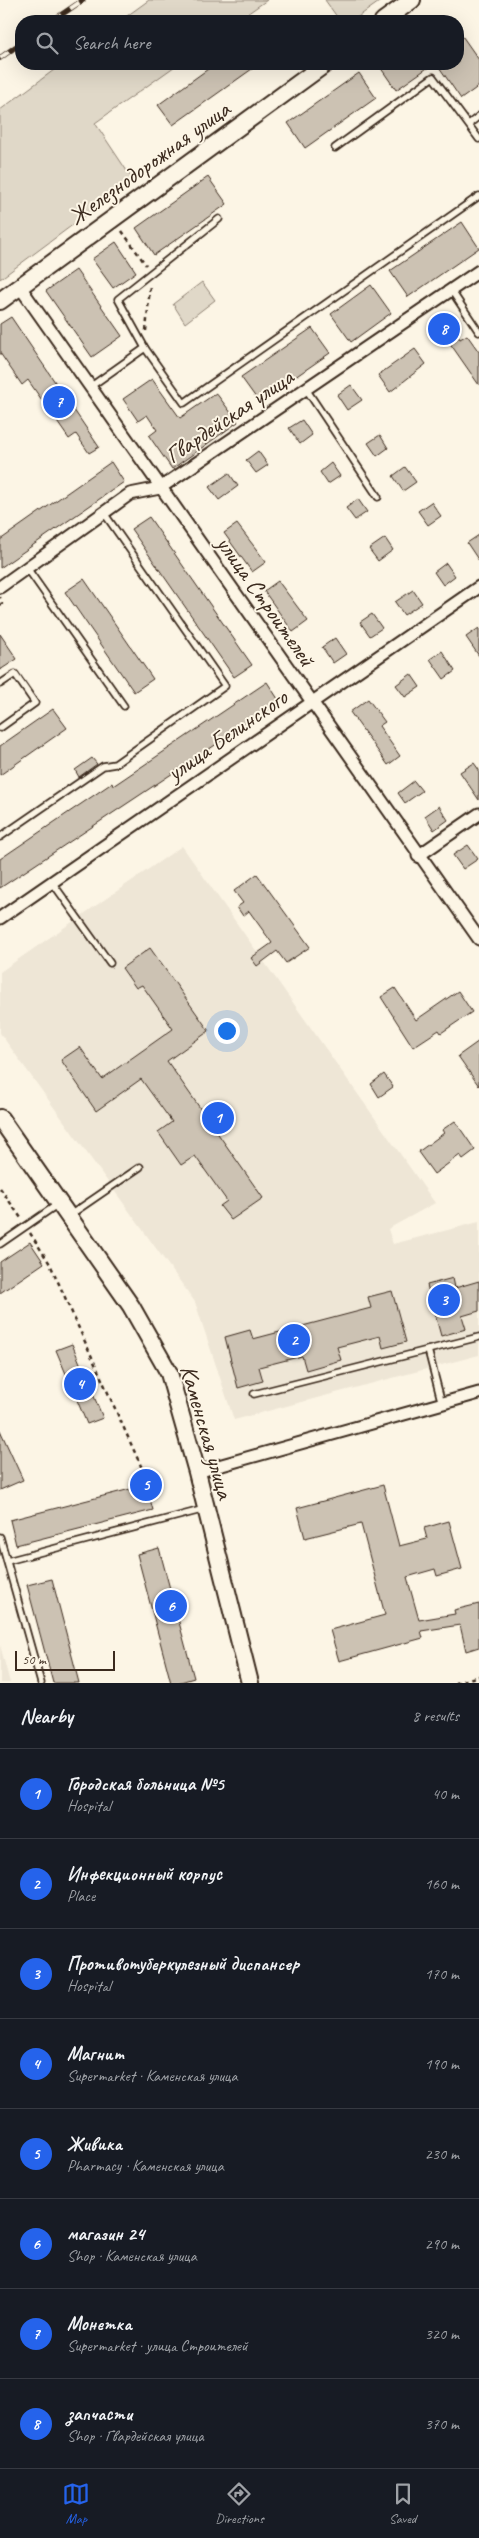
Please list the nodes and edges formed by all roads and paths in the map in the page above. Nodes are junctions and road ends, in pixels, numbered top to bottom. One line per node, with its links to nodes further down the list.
1 (412, 0): 2 (street)
2 (391, 15)
3 (317, 70): 13 (street, Железнодорожная улица)
4 (479, 116): 5 (lane)
5 (469, 124): 6 (lane); 7 (lane)
6 (479, 139)
7 (335, 148)
8 (479, 196): 17 (lane)
9 (219, 219): 12 (lane)
10 (121, 230): 12 (path)
11 (479, 272): 14 (street, Гвардейская улица)
12 (151, 273): 17 (path); 17 (lane)
13 (20, 287): 15 (street, Железнодорожная улица); 18 (street, улица Строителей)
14 (451, 290): 16 (lane); 19 (street, Гвардейская улица)
15 (0, 301)
16 (479, 332)
17 (145, 348): 18 (lane)
18 (90, 387): 20 (street, улица Строителей)
19 (306, 389): 20 (street, Гвардейская улица); 21 (lane)
20 (160, 488): 22 (street, Гвардейская улица); 29 (street, улица Строителей)
21 (378, 497)
22 (104, 513): 23 (street, Гвардейская улица); 33 (lane)
23 (27, 568): 24 (street, Гвардейская улица); 30 (lane)
24 (0, 587)
25 (479, 587): 29 (street, улица Белинского)
26 (0, 596): 27 (path)
27 (0, 605)
28 (0, 684): 31 (lane)
29 (312, 703): 34 (street, улица Строителей); 35 (street, улица Белинского)
30 (124, 706)
31 (0, 728)
32 (479, 814): 34 (street)
33 (0, 837)
34 (418, 856): 37 (street, улица Строителей)
35 (52, 882): 36 (street, улица Белинского); 38 (lane)
36 (0, 918)
37 (479, 939)
38 (110, 963)
39 (0, 1118): 42 (street, Каменская улица)
40 (140, 1167): 42 (lane)
41 (0, 1188): 43 (path)
42 (64, 1210): 43 (lane); 50 (street, Каменская улица)
43 (25, 1225): 44 (lane); 51 (path)
44 (0, 1244)
45 (479, 1337): 46 (lane)
46 (428, 1350): 48 (lane); 49 (lane)
47 (479, 1393): 49 (street)
48 (254, 1394)
49 (442, 1404): 50 (street)
50 (197, 1472): 52 (street, Каменская улица)
51 (146, 1475)
52 (205, 1508): 54 (lane); 57 (street, Каменская улица)
53 (0, 1538): 54 (lane)
54 (7, 1561): 56 (lane)
55 (479, 1676): 58 (path)
56 (41, 1683)
57 (250, 1683)
58 (455, 1683)

